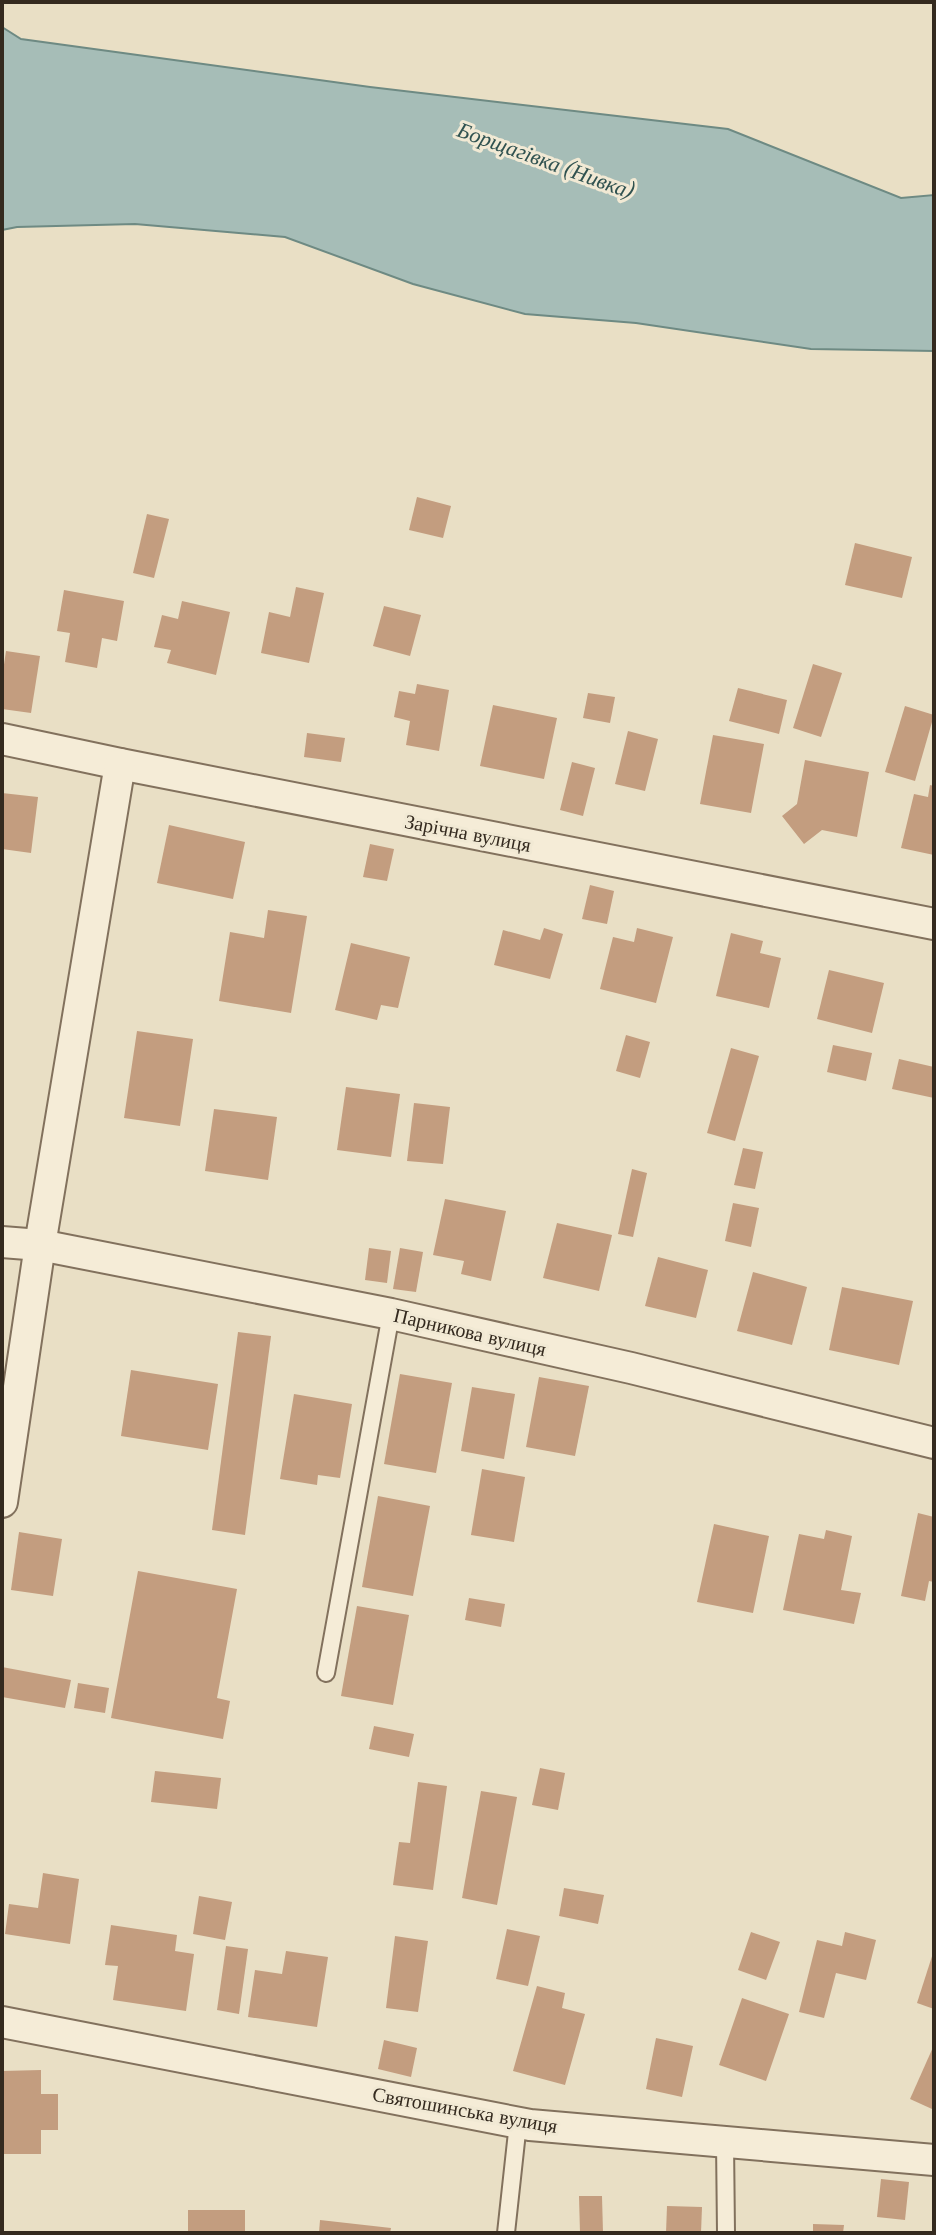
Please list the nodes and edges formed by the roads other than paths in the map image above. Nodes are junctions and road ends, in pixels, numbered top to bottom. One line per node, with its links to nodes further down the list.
1 (2, 739): 2 (street, Зарічна вулиця)
2 (120, 764): 3 (street, Зарічна вулиця); 5 (street)
3 (934, 924)
4 (2, 1242): 5 (street, Парникова вулиця)
5 (40, 1245): 6 (street, Парникова вулиця); 8 (street)
6 (391, 1314): 7 (street, Парникова вулиця); 9 (lane)
7 (934, 1443)
8 (2, 1502)
9 (326, 1673)
10 (2, 2022): 11 (street, Святошинська вулиця)
11 (518, 2123): 12 (street, Святошинська вулиця); 14 (lane)
12 (725, 2142): 13 (street, Святошинська вулиця); 15 (lane)
13 (934, 2160)
14 (506, 2233)
15 (726, 2233)

